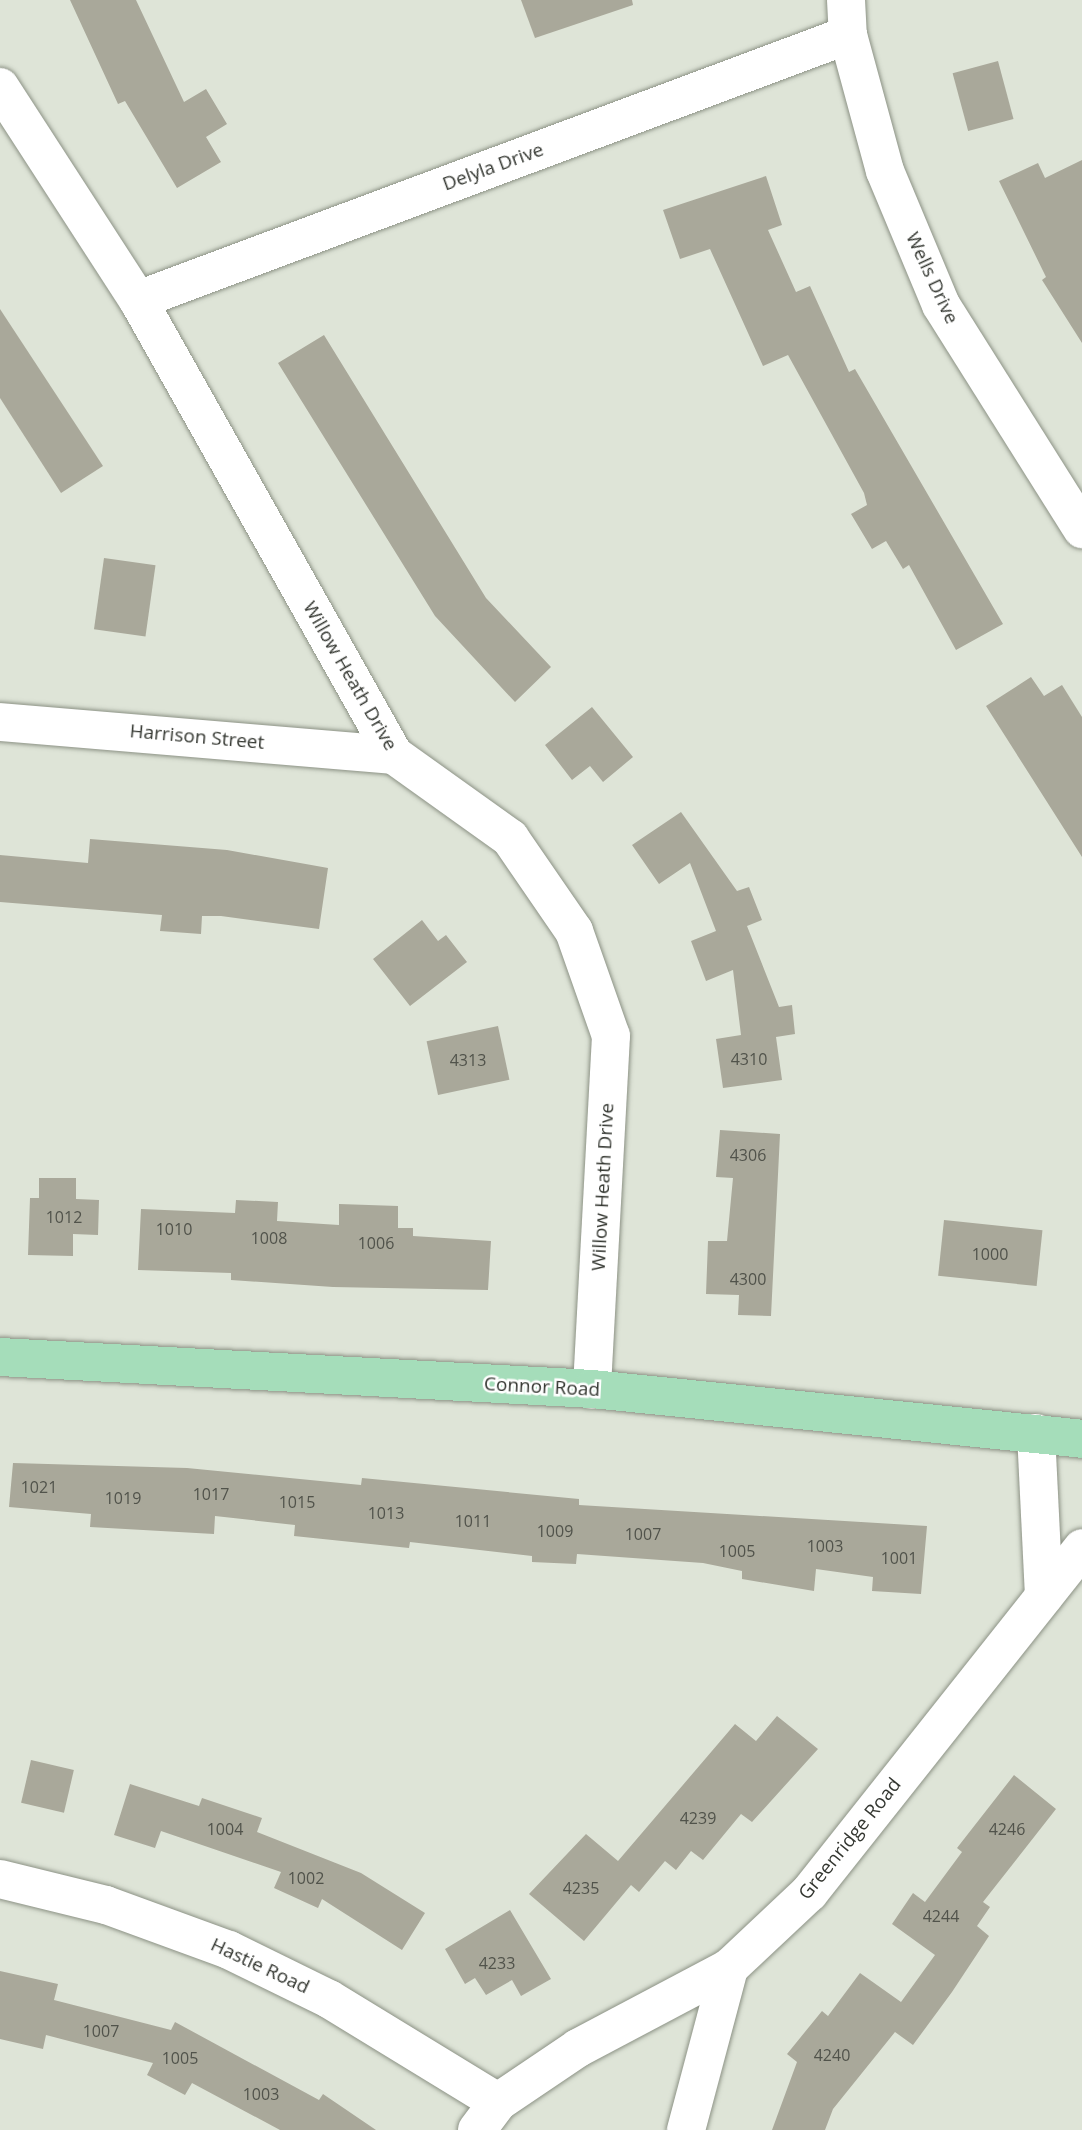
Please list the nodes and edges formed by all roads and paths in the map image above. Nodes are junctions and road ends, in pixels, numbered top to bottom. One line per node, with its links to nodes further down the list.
1 (847, 17): 3 (street, Delyla Drive); 4 (street, Wells Drive)
2 (0, 87): 3 (street, Willow Heath Drive)
3 (138, 300): 6 (street, Willow Heath Drive)
4 (1082, 529)
5 (0, 722): 6 (street, Harrison Street)
6 (394, 755): 8 (street, Willow Heath Drive)
7 (0, 1357): 8 (main road, Connor Road)
8 (592, 1389): 9 (main road, Connor Road)
9 (1036, 1433): 10 (main road, Connor Road); 12 (street)
10 (1082, 1439)
11 (1082, 1548): 12 (street, Greenridge Road)
12 (1044, 1596): 14 (street, Greenridge Road)
13 (0, 1879): 15 (street, Hastie Road)
14 (729, 1968): 15 (street, Greenridge Road); 16 (street)
15 (487, 2116)
16 (686, 2130)

